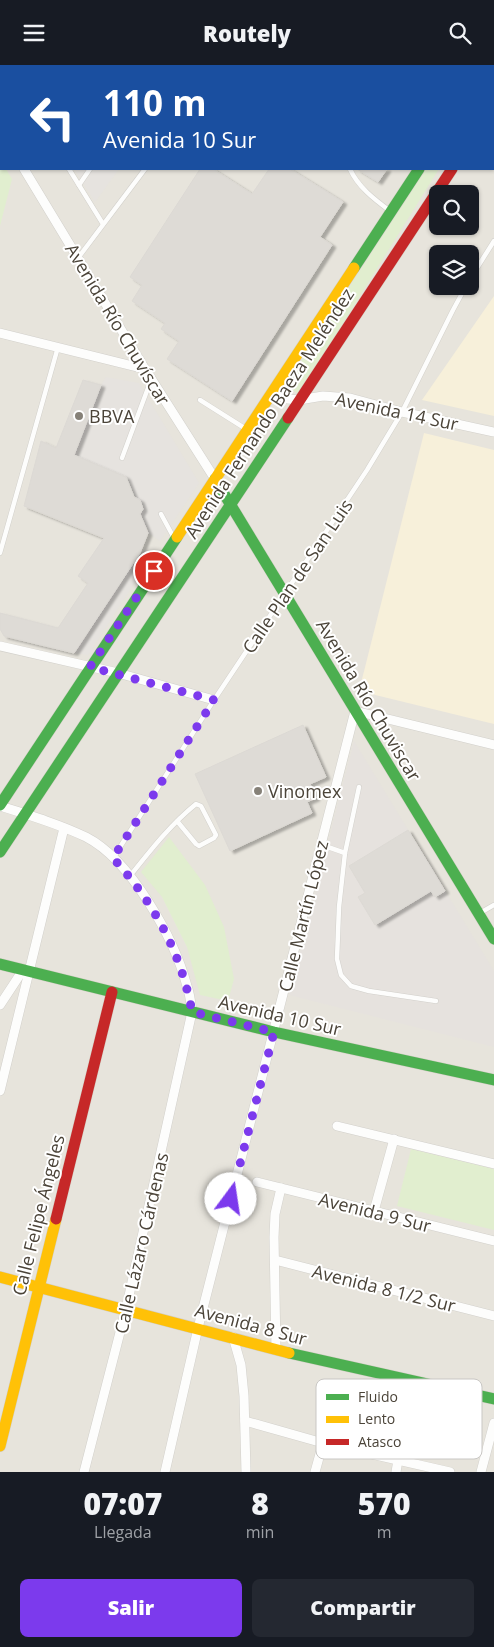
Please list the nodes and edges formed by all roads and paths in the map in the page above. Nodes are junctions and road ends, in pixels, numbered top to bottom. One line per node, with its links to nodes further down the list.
1 (25, 170): 12 (street, Avenida Río Chuvíscar)
2 (70, 170): 8 (lane)
3 (89, 170): 8 (lane)
4 (144, 170): 10 (lane)
5 (350, 170): 9 (lane)
6 (418, 170): 9 (main road, Avenida Fernando Baeza Meléndez)
7 (451, 170): 20 (main road, Avenida Fernando Baeza Meléndez)
8 (79, 185): 10 (lane)
9 (390, 212): 19 (main road, Avenida Fernando Baeza Meléndez)
10 (103, 225): 12 (lane)
11 (494, 241): 13 (lane)
12 (78, 259): 17 (street, Avenida Río Chuvíscar)
13 (479, 265)
14 (461, 295): 22 (lane, Calle Plan de San Luis)
15 (0, 333): 16 (street)
16 (58, 347): 17 (street); 30 (lane)
17 (145, 369): 18 (street, Avenida Río Chuvíscar)
18 (152, 379): 25 (lane); 26 (street, Avenida Río Chuvíscar)
19 (271, 393): 20 (street, Avenida 14 Sur); 23 (main road, Avenida Fernando Baeza Meléndez)
20 (299, 400): 22 (street, Avenida 14 Sur); 27 (main road, Avenida Fernando Baeza Meléndez)
21 (200, 401): 23 (lane)
22 (402, 412): 24 (street, Avenida 14 Sur); 31 (lane, Calle Plan de San Luis)
23 (247, 430): 26 (main road, Avenida Fernando Baeza Meléndez)
24 (494, 432)
25 (122, 458)
26 (214, 479): 27 (main road, Avenida Río Chuviscar); 29 (main road, Avenida Fernando Baeza Meléndez)
27 (230, 505): 31 (main road, Avenida Río Chuviscar); 34 (main road, Avenida Fernando Baeza Meléndez)
28 (160, 514): 29 (lane)
29 (174, 540): 33 (main road, Avenida Fernando Baeza Meléndez)
30 (0, 553)
31 (284, 594): 35 (lane, Calle Plan de San Luis); 36 (main road, Avenida Río Chuviscar)
32 (0, 647): 33 (street)
33 (90, 667): 34 (street); 39 (main road, Avenida Fernando Baeza Meléndez)
34 (118, 673): 35 (street); 40 (main road, Avenida Fernando Baeza Meléndez)
35 (214, 700): 46 (lane, Calle Plan de San Luis)
36 (355, 711): 37 (street); 43 (street, Calle Martín López); 49 (main road, Avenida Río Chuviscar)
37 (494, 745)
38 (359, 787): 45 (lane)
39 (0, 805): 40 (street)
40 (25, 814): 42 (street); 44 (main road, Avenida Fernando Baeza Meléndez)
41 (177, 821): 41 (lane); 47 (lane)
42 (64, 828): 46 (street); 53 (street)
43 (320, 844): 45 (lane); 58 (street, Calle Martín López)
44 (0, 852)
45 (345, 853): 55 (lane)
46 (113, 858): 47 (street)
47 (130, 876): 57 (street)
48 (494, 905): 49 (lane)
49 (479, 914): 50 (main road, Avenida Río Chuviscar)
50 (490, 923): 51 (main road, Avenida Río Chuviscar)
51 (494, 939)
52 (0, 964): 53 (main road, Avenida 10 Sur)
53 (27, 971): 54 (main road, Avenida 10 Sur); 56 (street); 60 (street)
54 (112, 992): 57 (main road, Avenida 10 Sur); 70 (main road, Calle Felipe Ángeles)
55 (436, 1001)
56 (0, 1005)
57 (192, 1012): 58 (main road, Avenida 10 Sur); 71 (street, Calle Lázaro Cárdenas)
58 (274, 1032): 59 (main road, Avenida 10 Sur); 73 (street, Calle Martín López)
59 (494, 1080)
60 (0, 1091)
61 (337, 1126): 62 (street)
62 (394, 1139): 63 (street); 66 (street)
63 (494, 1164)
64 (257, 1182): 65 (street, Avenida 9 Sur)
65 (281, 1188): 66 (street, Avenida 9 Sur); 68 (street)
66 (374, 1211): 67 (street, Avenida 9 Sur)
67 (494, 1241)
68 (275, 1260): 72 (street, Avenida 8 1/2 Sur); 75 (street)
69 (0, 1277): 70 (main road, Avenida 8 Sur)
70 (39, 1286): 71 (main road, Avenida 8 Sur); 80 (main road, Calle Felipe Ángeles)
71 (126, 1309): 73 (main road, Avenida 8 Sur); 84 (street, Calle Lázaro Cárdenas)
72 (494, 1316)
73 (198, 1328): 74 (main road, Avenida 8 Sur); 85 (street, Calle Martín López)
74 (233, 1337): 75 (main road, Avenida 8 Sur); 77 (street)
75 (276, 1350): 76 (main road, Avenida 8 Sur)
76 (405, 1379)
77 (245, 1421): 79 (street); 86 (street)
78 (494, 1423): 90 (street)
79 (316, 1441)
80 (0, 1446)
81 (319, 1459): 87 (street)
82 (394, 1459): 83 (street)
83 (398, 1460): 88 (street); 89 (street)
84 (84, 1472)
85 (165, 1472)
86 (246, 1472)
87 (316, 1472)
88 (396, 1472)
89 (450, 1472)
90 (481, 1472)

